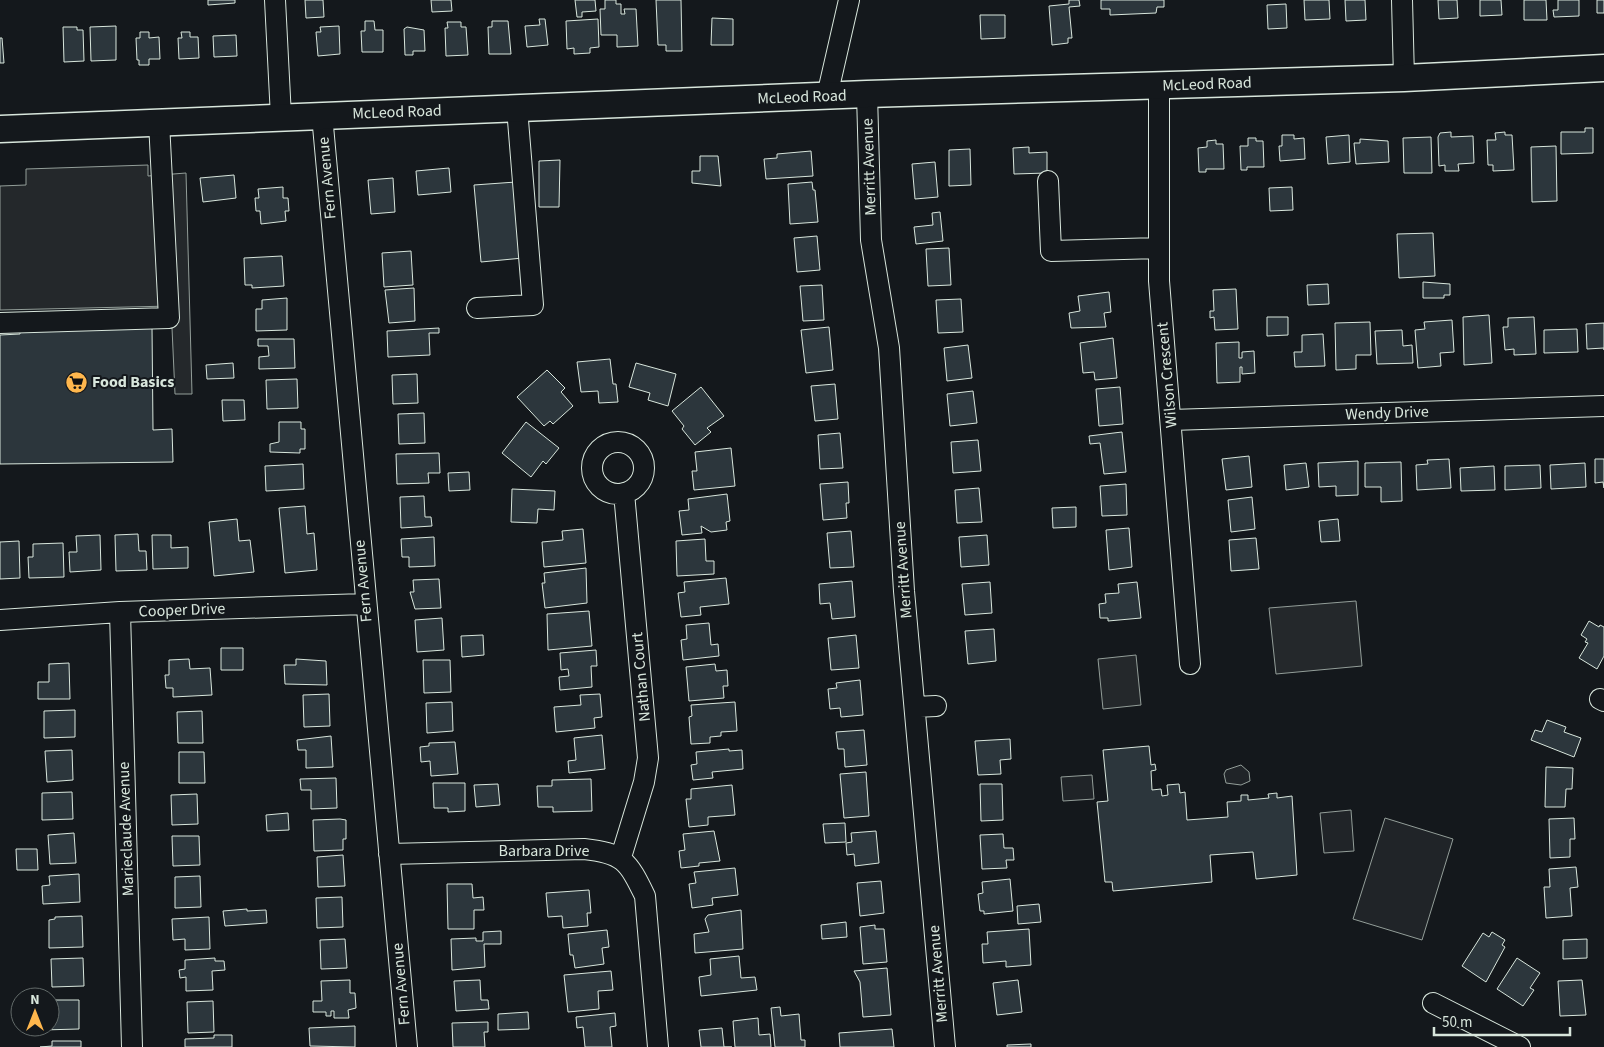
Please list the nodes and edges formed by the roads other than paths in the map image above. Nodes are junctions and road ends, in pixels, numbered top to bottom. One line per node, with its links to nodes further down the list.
1 (275, 0): 11 (street)
2 (849, 0): 8 (street)
3 (1402, 0): 5 (street)
4 (1604, 68): 5 (main road, McLeod Road)
5 (1404, 78): 6 (main road, McLeod Road)
6 (1158, 86): 7 (main road, McLeod Road); 15 (street, Wilson Crescent)
7 (867, 94): 8 (main road, McLeod Road); 26 (street, Merritt Avenue)
8 (827, 96): 9 (main road, McLeod Road)
9 (516, 108): 10 (main road, McLeod Road); 16 (street)
10 (322, 115): 11 (main road, McLeod Road); 21 (street, Fern Avenue)
11 (281, 117): 12 (main road, McLeod Road)
12 (159, 122): 13 (main road, McLeod Road); 17 (street)
13 (0, 129)
14 (1048, 181): 15 (street)
15 (1159, 248): 19 (street, Wilson Crescent)
16 (477, 308)
17 (0, 323)
18 (1604, 406): 19 (street, Wendy Drive)
19 (1171, 420): 24 (street, Wilson Crescent)
20 (624, 494): 28 (street, Nathan Court)
21 (365, 604): 22 (street, Cooper Drive); 27 (street, Fern Avenue)
22 (120, 612): 23 (street, Cooper Drive); 30 (street, Marieclaude Avenue)
23 (0, 620)
24 (1190, 664)
25 (936, 706): 26 (street)
26 (915, 707): 33 (street, Merritt Avenue)
27 (389, 854): 28 (street, Barbara Drive); 31 (street, Fern Avenue)
28 (621, 857): 32 (street)
29 (1433, 1003): 34 (street)
30 (132, 1047)
31 (407, 1047)
32 (658, 1047)
33 (945, 1047)
34 (1520, 1047)

